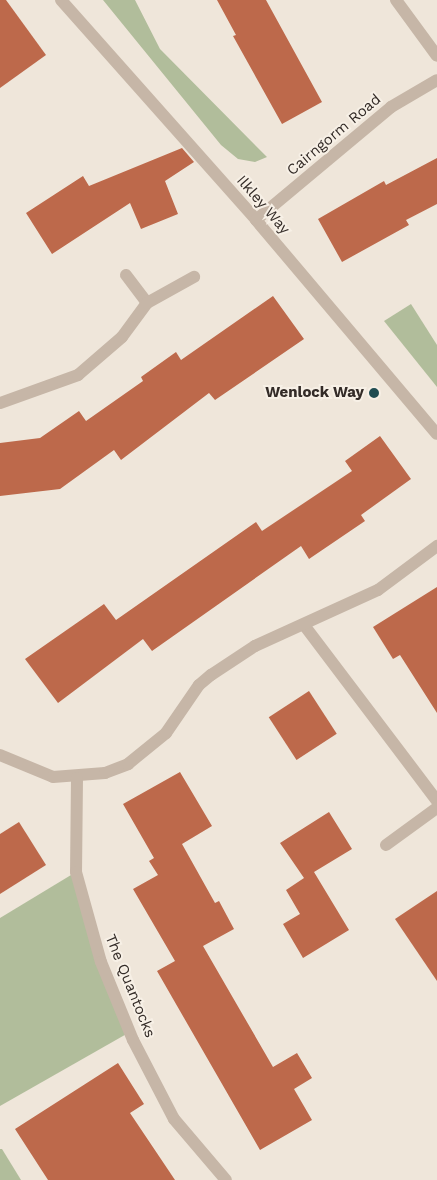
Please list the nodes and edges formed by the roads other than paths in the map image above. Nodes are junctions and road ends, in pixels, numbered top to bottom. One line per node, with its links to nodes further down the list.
1 (61, 0): 5 (street, Ilkley Way)
2 (396, 0): 3 (street)
3 (437, 56)
4 (437, 80): 5 (street, Cairngorm Road)
5 (256, 220): 10 (street, Ilkley Way)
6 (126, 275): 8 (street)
7 (194, 277): 8 (street)
8 (147, 303): 9 (street)
9 (0, 403)
10 (437, 434)
11 (437, 546): 12 (street)
12 (304, 625): 14 (street); 15 (street)
13 (0, 755): 14 (street)
14 (76, 778): 18 (street, The Quantocks)
15 (437, 801)
16 (437, 808): 17 (street)
17 (386, 845)
18 (226, 1180)

